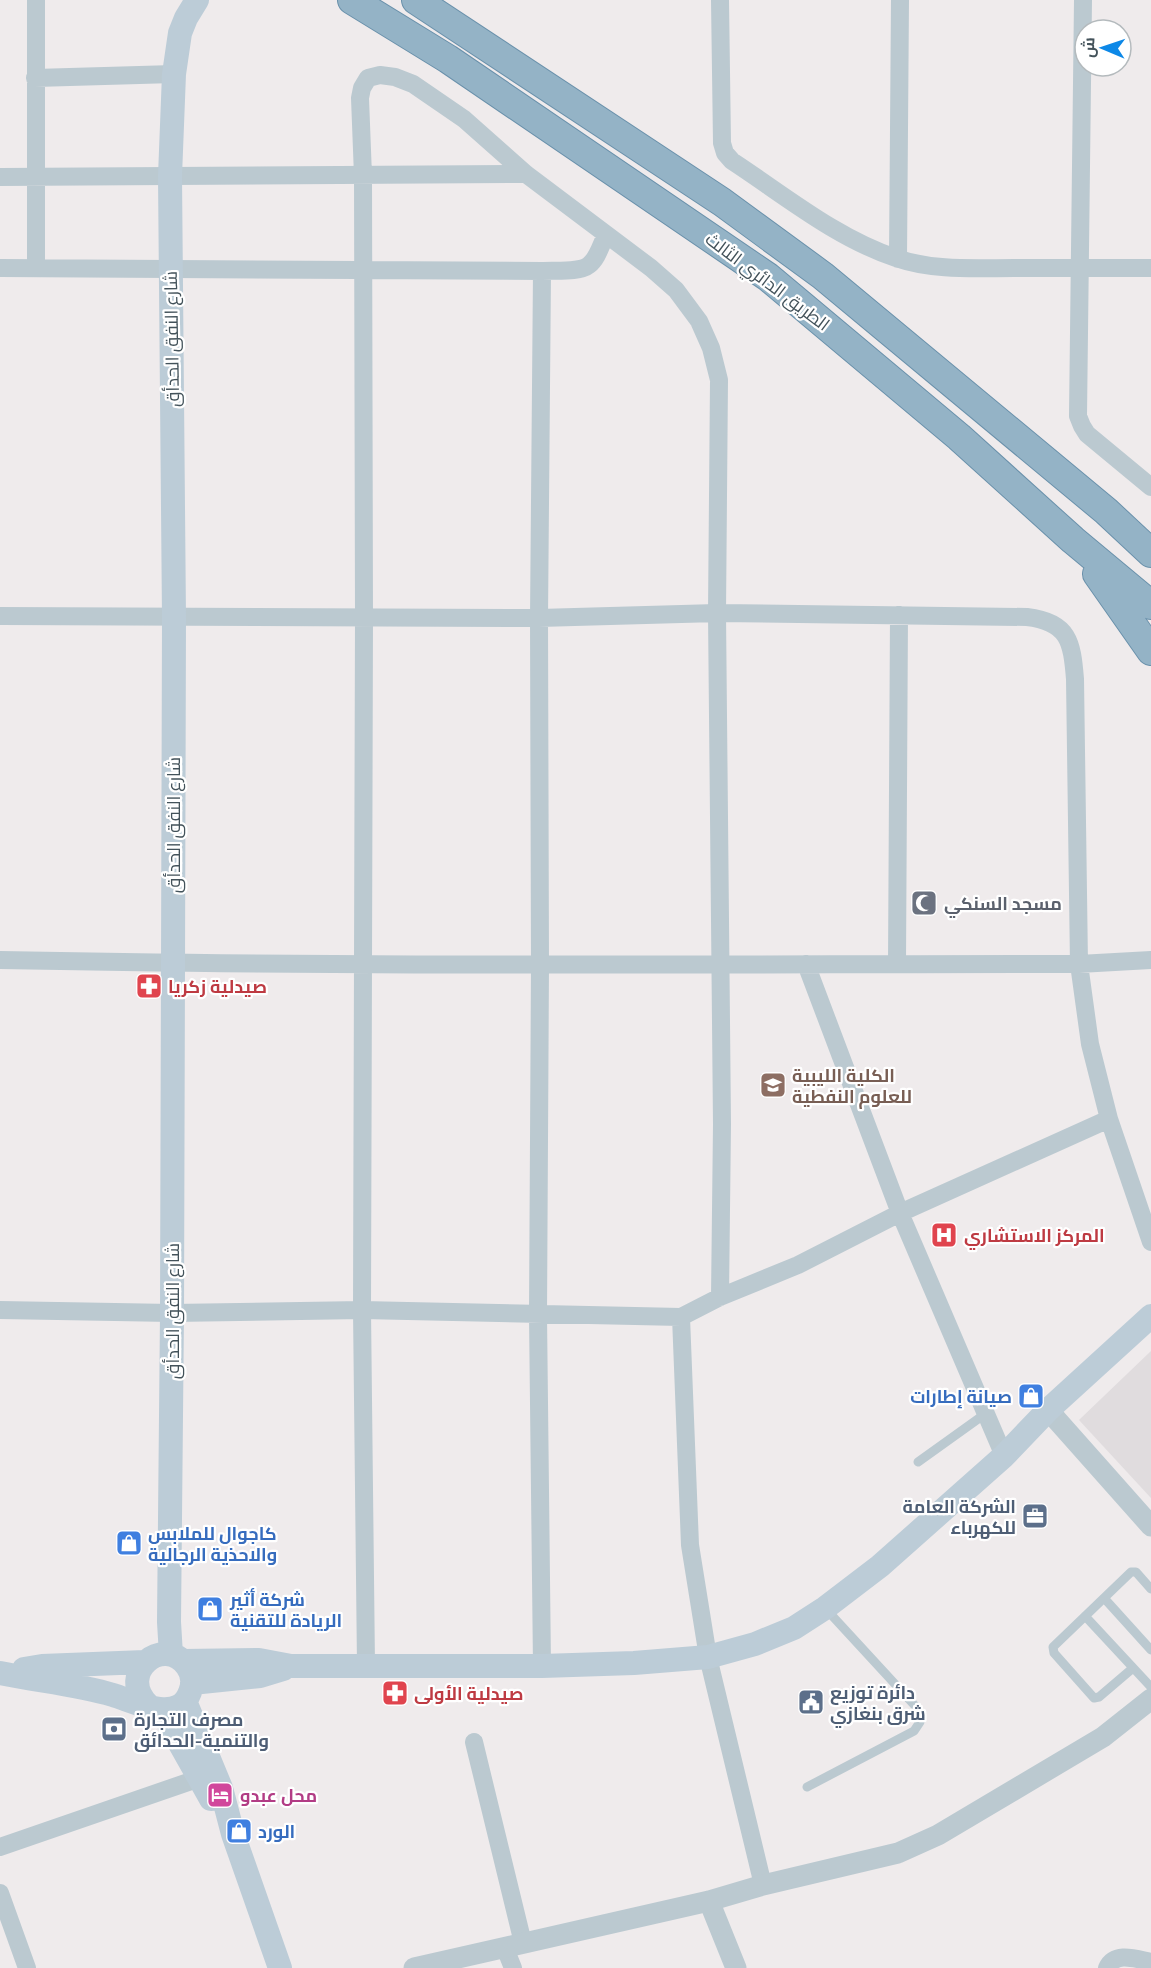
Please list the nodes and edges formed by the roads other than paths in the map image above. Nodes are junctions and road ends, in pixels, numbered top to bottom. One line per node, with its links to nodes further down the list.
1 (36, 0): 9 (street)
2 (196, 0): 8 (main road, شارع النفق الحدأق)
3 (352, 0): 27 (highway, الطريق الدائري الثالث)
4 (416, 0): 25 (highway, الطريق الدائري الثالث)
5 (720, 0): 16 (street)
6 (900, 0): 16 (street)
7 (1083, 0): 19 (street)
8 (174, 75): 9 (street); 11 (main road, شارع النفق الحدأق)
9 (35, 78): 14 (street)
10 (526, 174): 12 (street); 12 (street); 15 (street)
11 (170, 176): 12 (street); 14 (street); 21 (main road, شارع النفق الحدأق)
12 (363, 176): 22 (street)
13 (0, 177): 14 (street)
14 (34, 178): 18 (street)
15 (606, 235): 23 (street); 30 (street)
16 (898, 259): 19 (street)
17 (0, 268): 18 (street)
18 (36, 268): 21 (street)
19 (1080, 268): 20 (street); 24 (street)
20 (1151, 268)
21 (170, 270): 22 (street); 33 (main road, شارع النفق الحدأق)
22 (362, 270): 23 (street); 34 (street)
23 (542, 271): 35 (street)
24 (1151, 487)
25 (1106, 511): 26 (highway); 28 (highway, الطريق الدائري الثالث)
26 (1151, 534)
27 (1073, 540): 29 (highway, الطريق الدائري الثالث); 36 (highway)
28 (1151, 553)
29 (1151, 605)
30 (717, 613): 31 (street); 35 (street); 40 (street)
31 (898, 615): 41 (street); 44 (street)
32 (0, 616): 33 (street)
33 (174, 618): 34 (street); 39 (main road, شارع النفق الحدأق)
34 (364, 618): 35 (street); 42 (street)
35 (539, 618): 45 (street)
36 (1151, 651)
37 (0, 960): 39 (street)
38 (1151, 960): 41 (street)
39 (172, 963): 42 (street); 52 (main road, شارع النفق الحدأق)
40 (720, 963): 43 (street); 45 (street); 49 (street)
41 (1080, 963): 44 (street); 46 (street)
42 (363, 964): 45 (street); 51 (street)
43 (806, 964): 44 (street); 47 (street)
44 (897, 964)
45 (540, 965): 53 (street)
46 (1109, 1119): 47 (street); 48 (street)
47 (900, 1213): 49 (street); 57 (street)
48 (1151, 1242)
49 (720, 1297): 55 (street)
50 (0, 1310): 52 (street)
51 (362, 1310): 52 (street); 53 (street); 70 (street)
52 (172, 1313): 67 (main road, شارع النفق الحدأق)
53 (538, 1315): 55 (street); 71 (street)
54 (1151, 1316): 56 (main road)
55 (681, 1317): 66 (street)
56 (1048, 1410): 58 (main road); 60 (street)
57 (985, 1414): 58 (street); 59 (lane)
58 (1004, 1456): 63 (main road)
59 (918, 1462)
60 (1151, 1527)
61 (1151, 1589): 62 (lane)
62 (1104, 1598): 64 (lane); 65 (lane)
63 (825, 1608): 66 (main road); 80 (lane)
64 (1085, 1616): 72 (lane); 72 (lane)
65 (1151, 1650)
66 (708, 1657): 71 (main road); 83 (street)
67 (177, 1658): 68 (main road); 69 (main road); 75 (main road)
68 (145, 1662): 73 (main road); 77 (main road)
69 (291, 1666): 70 (main road); 75 (main road)
70 (366, 1666): 71 (main road)
71 (542, 1666)
72 (1133, 1668): 74 (lane)
73 (0, 1672): 77 (main road)
74 (1151, 1687)
75 (188, 1692): 77 (main road); 81 (main road)
76 (1151, 1699): 83 (street)
77 (154, 1708): 79 (main road)
78 (474, 1742): 86 (street)
79 (200, 1778): 81 (main road); 82 (street)
80 (807, 1787)
81 (232, 1834): 89 (main road)
82 (0, 1847)
83 (764, 1885): 85 (street)
84 (0, 1893): 88 (street)
85 (709, 1901): 86 (street); 92 (street)
86 (514, 1946): 90 (street); 91 (street)
87 (1151, 1962): 93 (street)
88 (27, 1968)
89 (280, 1968)
90 (414, 1968)
91 (513, 1968)
92 (736, 1968)
93 (1107, 1968)

